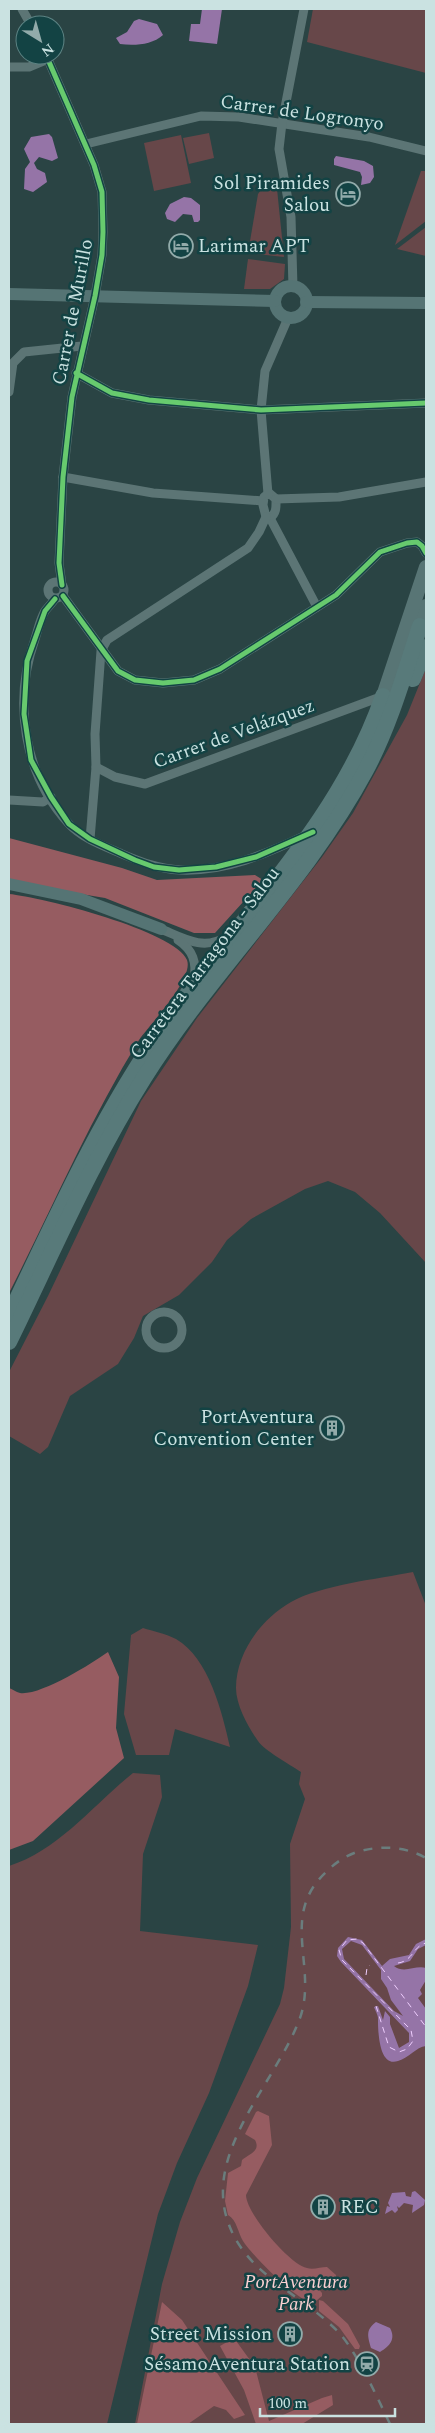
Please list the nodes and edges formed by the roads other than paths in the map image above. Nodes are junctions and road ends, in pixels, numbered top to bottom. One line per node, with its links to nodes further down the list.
1 (304, 9): 5 (street)
2 (33, 65): 4 (street)
3 (51, 65): 6 (street, Carrer de Murillo)
4 (9, 67)
5 (282, 123): 6 (street, Carrer de Logronyo); 7 (street, Carrer de Logronyo); 8 (street)
6 (86, 144): 10 (street, Carrer de Murillo)
7 (426, 151)
8 (293, 287): 11 (street); 12 (street)
9 (9, 294): 10 (street)
10 (95, 296): 11 (street); 15 (street, Carrer de Murillo)
11 (275, 301): 14 (street)
12 (306, 302): 13 (street); 14 (street)
13 (426, 302)
14 (288, 318): 19 (street)
15 (82, 346): 16 (street, Carrer de Murillo); 17 (street)
16 (76, 374): 19 (street); 20 (street, Carrer de Murillo)
17 (9, 392)
18 (426, 403): 19 (street)
19 (261, 410): 22 (street)
20 (63, 477): 22 (street); 26 (street, Carrer de Murillo)
21 (426, 482): 22 (street)
22 (269, 498): 23 (street); 23 (street)
23 (268, 517): 29 (street); 32 (street)
24 (426, 553): 29 (street)
25 (426, 567): 33 (main road, Carretera Tarragona - Salou)
26 (58, 584): 27 (street, Carrer de Murillo); 27 (street)
27 (55, 596): 32 (street); 36 (street)
28 (426, 606): 30 (main road, Carretera Tarragona - Salou)
29 (317, 607): 32 (street)
30 (420, 626): 35 (highway, Carretera Tarragona - Salou)
31 (426, 648): 35 (highway)
32 (101, 651): 34 (street)
33 (383, 696): 34 (street, Carrer de Velázquez); 38 (highway, Carretera Tarragona - Salou)
34 (96, 767): 39 (street)
35 (365, 772): 48 (highway, Carretera Tarragona - Salou)
36 (51, 797): 37 (street); 39 (street)
37 (9, 800)
38 (313, 832): 40 (street); 41 (highway, Carretera Tarragona - Salou)
39 (90, 840): 40 (street)
40 (267, 854): 41 (street)
41 (284, 869): 44 (highway, Carretera Tarragona - Salou)
42 (9, 884): 43 (street)
43 (161, 929): 44 (street); 45 (street)
44 (235, 932): 45 (highway, Carretera Tarragona - Salou)
45 (192, 987): 46 (highway, Carretera Tarragona - Salou)
46 (9, 1316)
47 (182, 1328): 47 (street)
48 (9, 1342)

